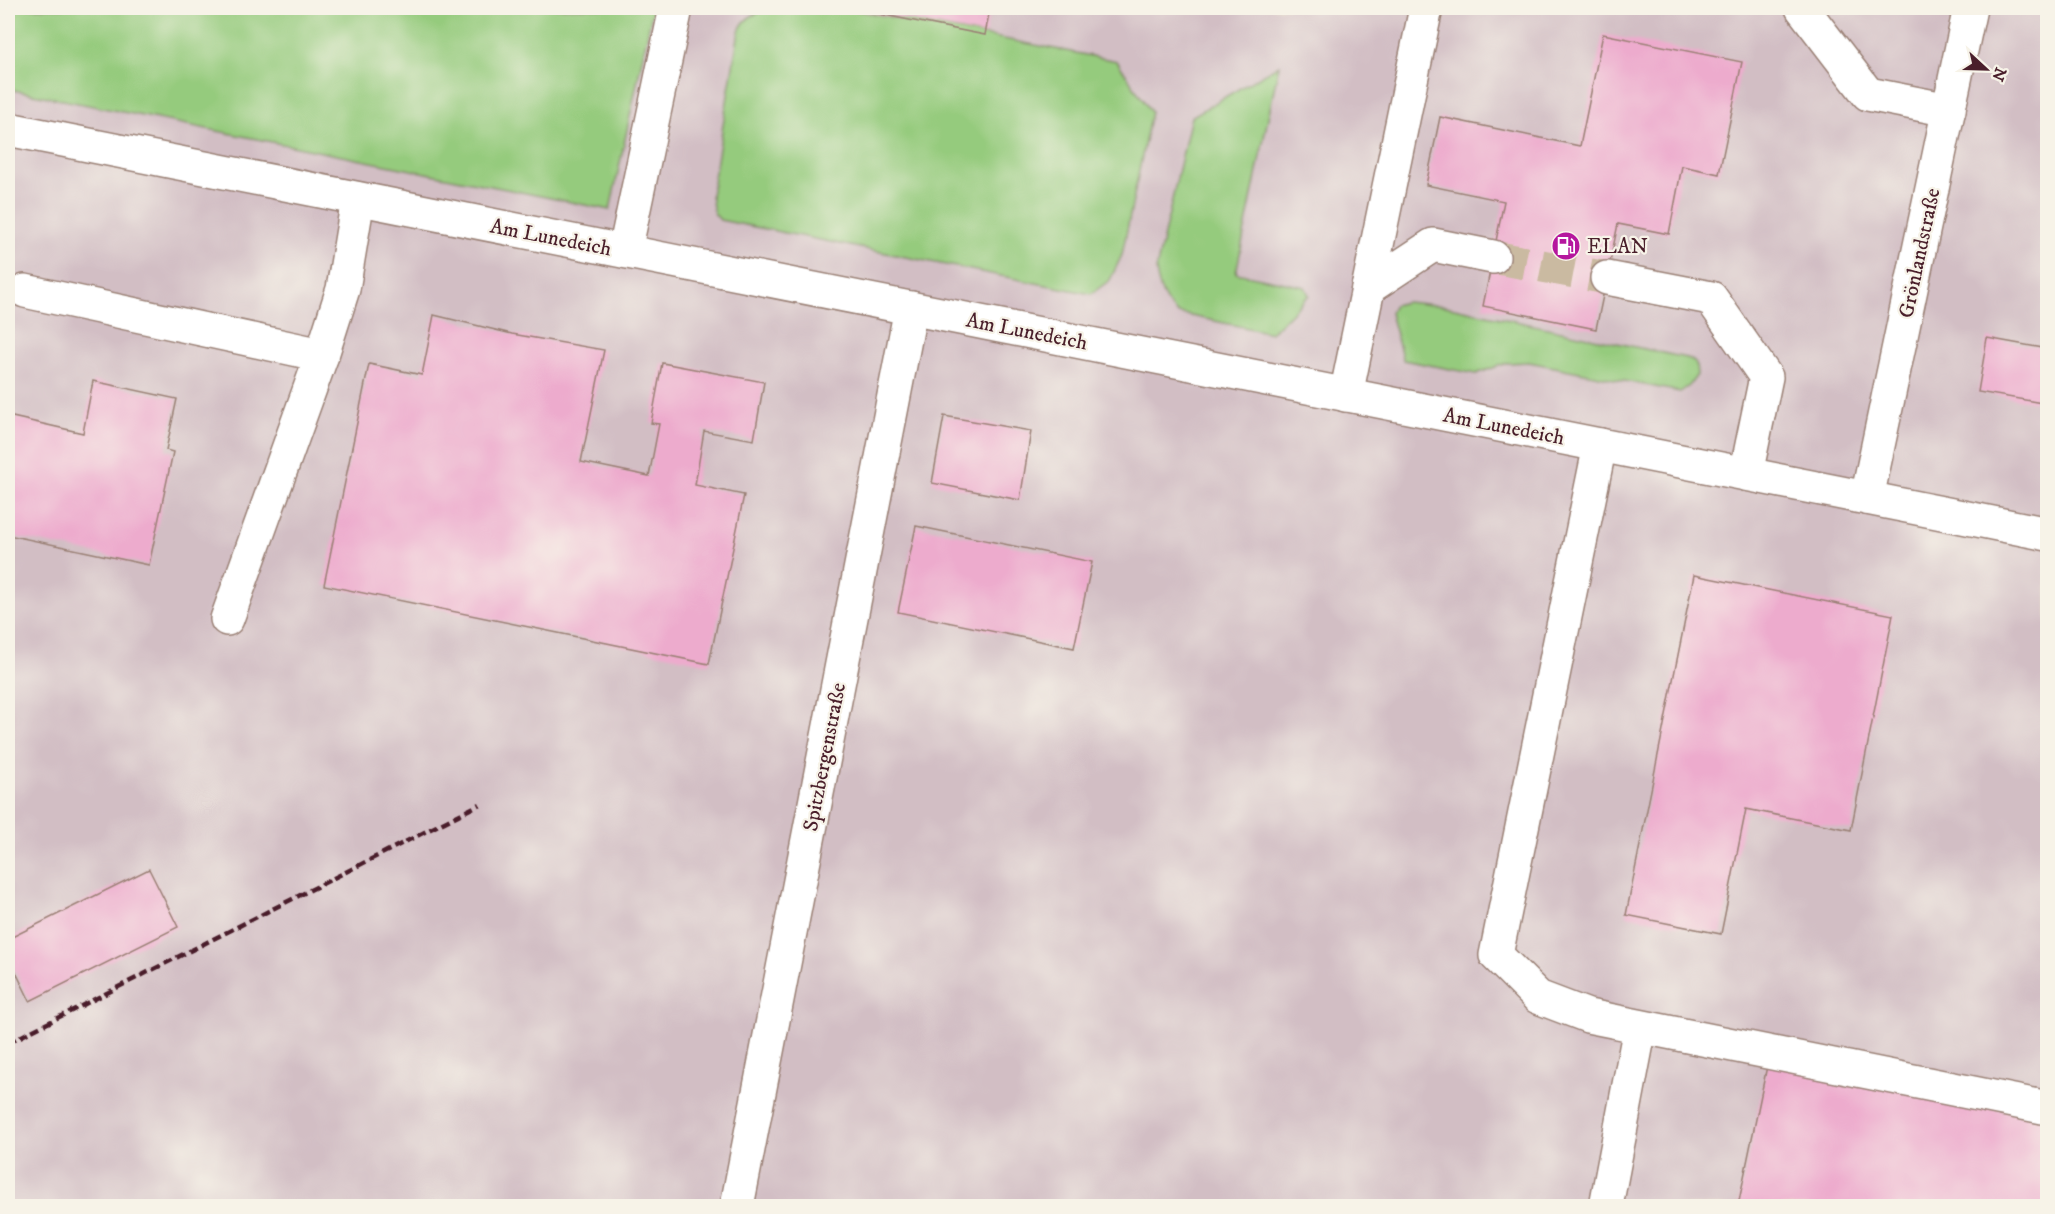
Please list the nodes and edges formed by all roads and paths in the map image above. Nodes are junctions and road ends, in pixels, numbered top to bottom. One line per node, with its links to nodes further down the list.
1 (676, 8): 8 (street)
2 (1426, 8): 11 (street)
3 (1802, 8): 5 (street)
4 (1971, 8): 5 (street, Grönlandstraße)
5 (1949, 110): 18 (street, Grönlandstraße)
6 (8, 129): 7 (street, Am Lunedeich)
7 (358, 199): 8 (street, Am Lunedeich); 14 (street)
8 (625, 251): 13 (street, Am Lunedeich)
9 (1493, 257): 11 (street)
10 (1606, 279): 17 (street)
11 (1368, 288): 15 (street)
12 (24, 291): 14 (street)
13 (911, 309): 15 (street, Am Lunedeich); 23 (street, Spitzbergenstraße)
14 (322, 355): 20 (street)
15 (1346, 395): 16 (street, Am Lunedeich)
16 (1600, 445): 17 (street, Am Lunedeich); 21 (street)
17 (1746, 474): 18 (street, Am Lunedeich)
18 (1867, 498): 19 (street, Am Lunedeich)
19 (2048, 534)
20 (227, 619)
21 (1640, 1027): 22 (street); 24 (street)
22 (2048, 1108)
23 (737, 1206)
24 (1606, 1206)

